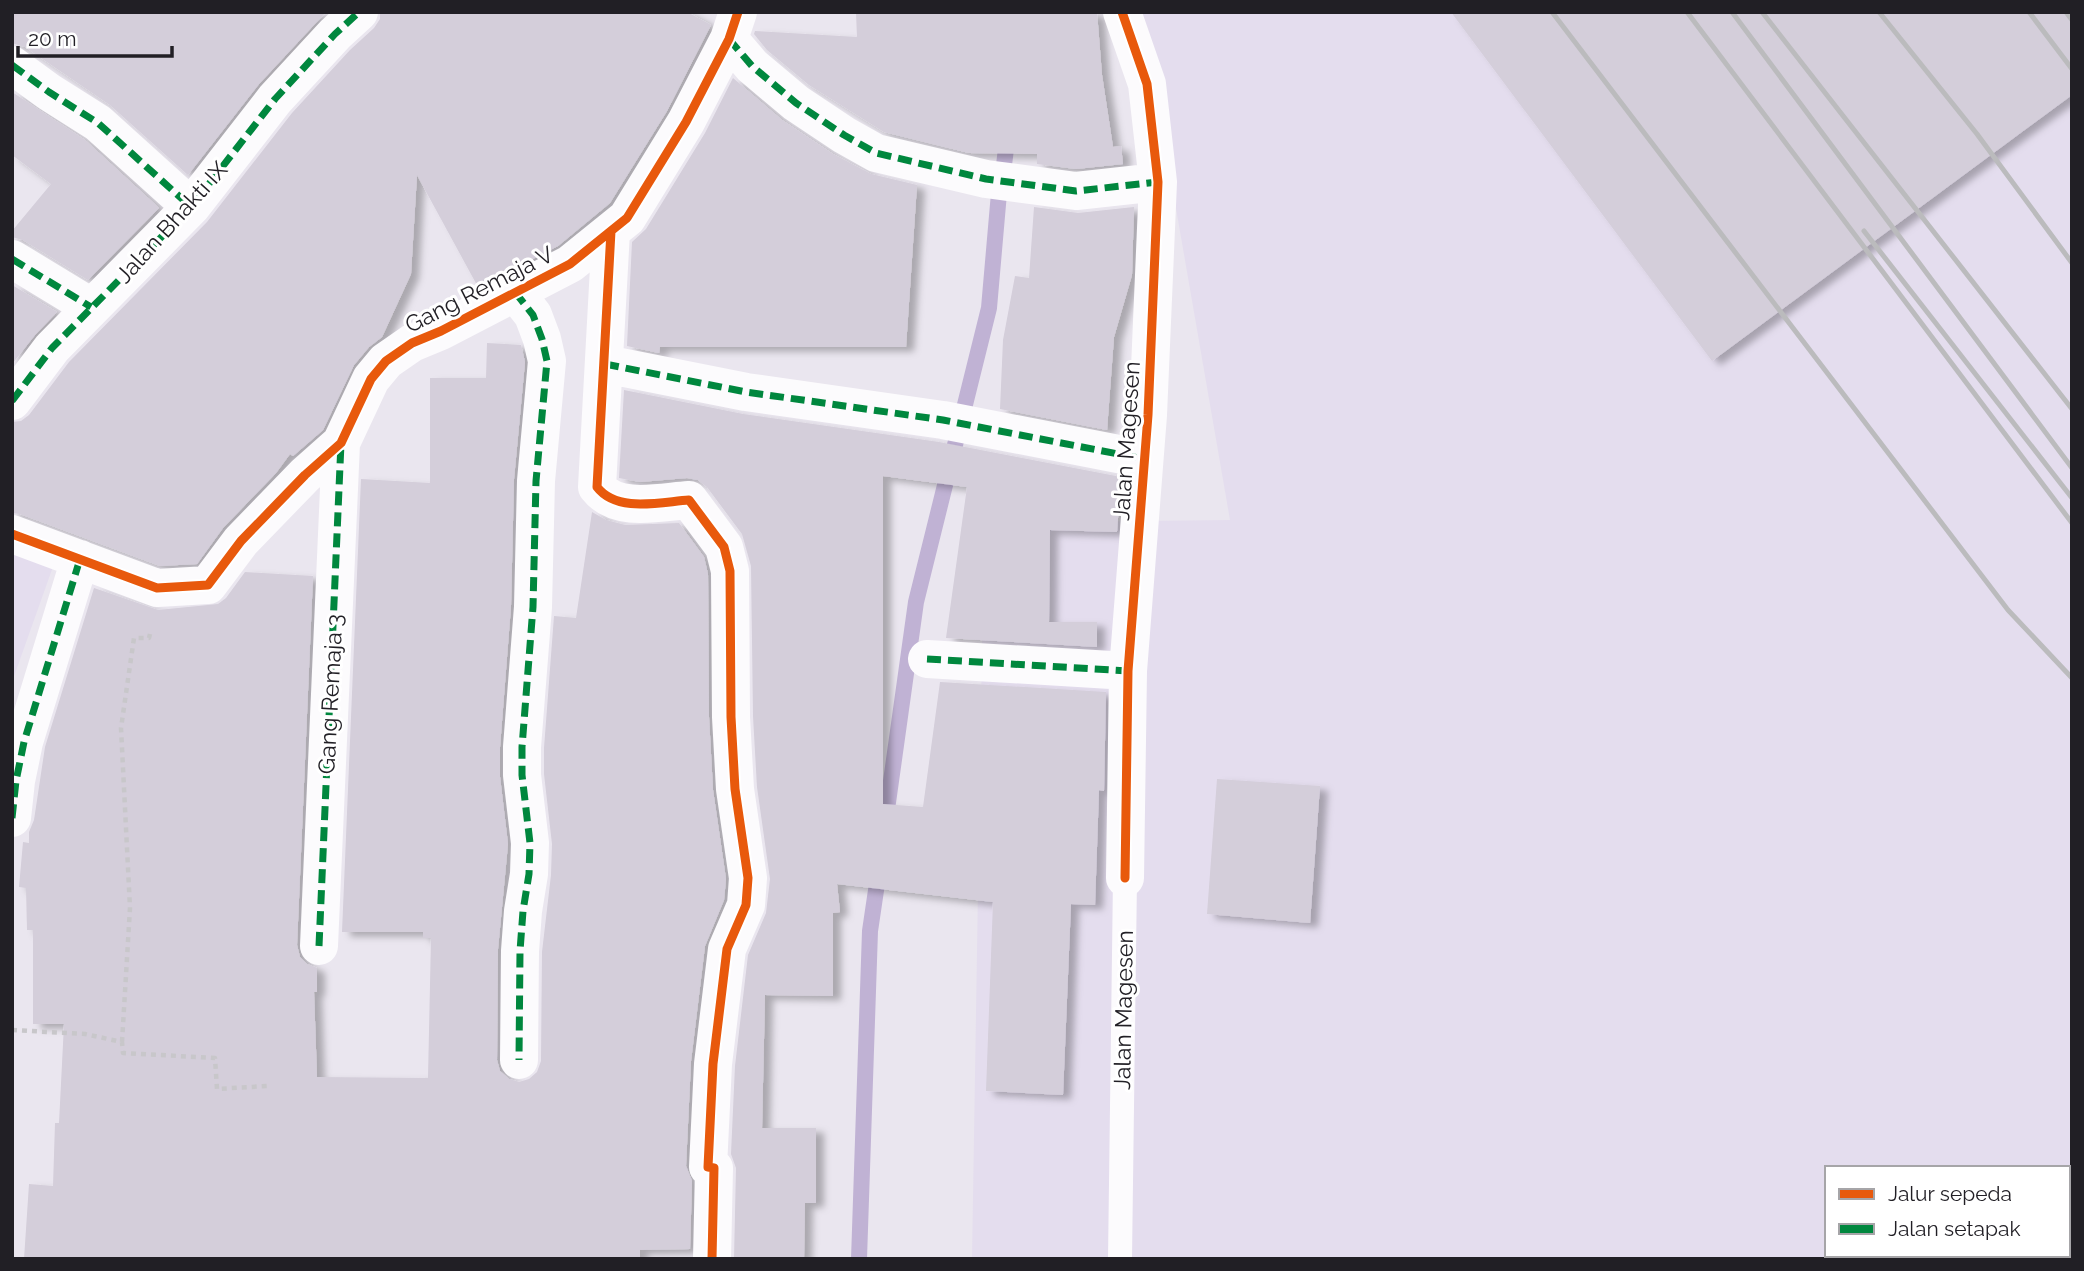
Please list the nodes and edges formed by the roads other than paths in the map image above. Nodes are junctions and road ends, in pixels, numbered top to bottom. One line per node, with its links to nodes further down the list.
1 (359, 12): 6 (street, Jalan Bhakti IX)
2 (1122, 12): 5 (street, Jalan Magesen)
3 (733, 25): 5 (street); 7 (street, Gang Remaja V)
4 (12, 65): 6 (street)
5 (1158, 182): 14 (street, Jalan Magesen)
6 (191, 207): 10 (street, Jalan Bhakti IX)
7 (611, 231): 9 (street, Gang Remaja V); 11 (street)
8 (12, 259): 10 (street)
9 (515, 292): 13 (street, Gang Remaja V); 22 (street)
10 (91, 307): 12 (street, Jalan Bhakti IX)
11 (605, 364): 14 (street); 23 (street)
12 (12, 401)
13 (341, 443): 16 (street, Gang Remaja V); 21 (street, Gang Remaja 3)
14 (1144, 460): 18 (street, Jalan Magesen)
15 (12, 534): 16 (street, Gang Remaja V)
16 (80, 559): 19 (street)
17 (927, 659): 18 (street)
18 (1128, 671): 20 (street, Jalan Magesen)
19 (12, 818)
20 (1125, 878): 24 (lane, Jalan Magesen)
21 (319, 946)
22 (519, 1060)
23 (712, 1259)
24 (1119, 1259)

